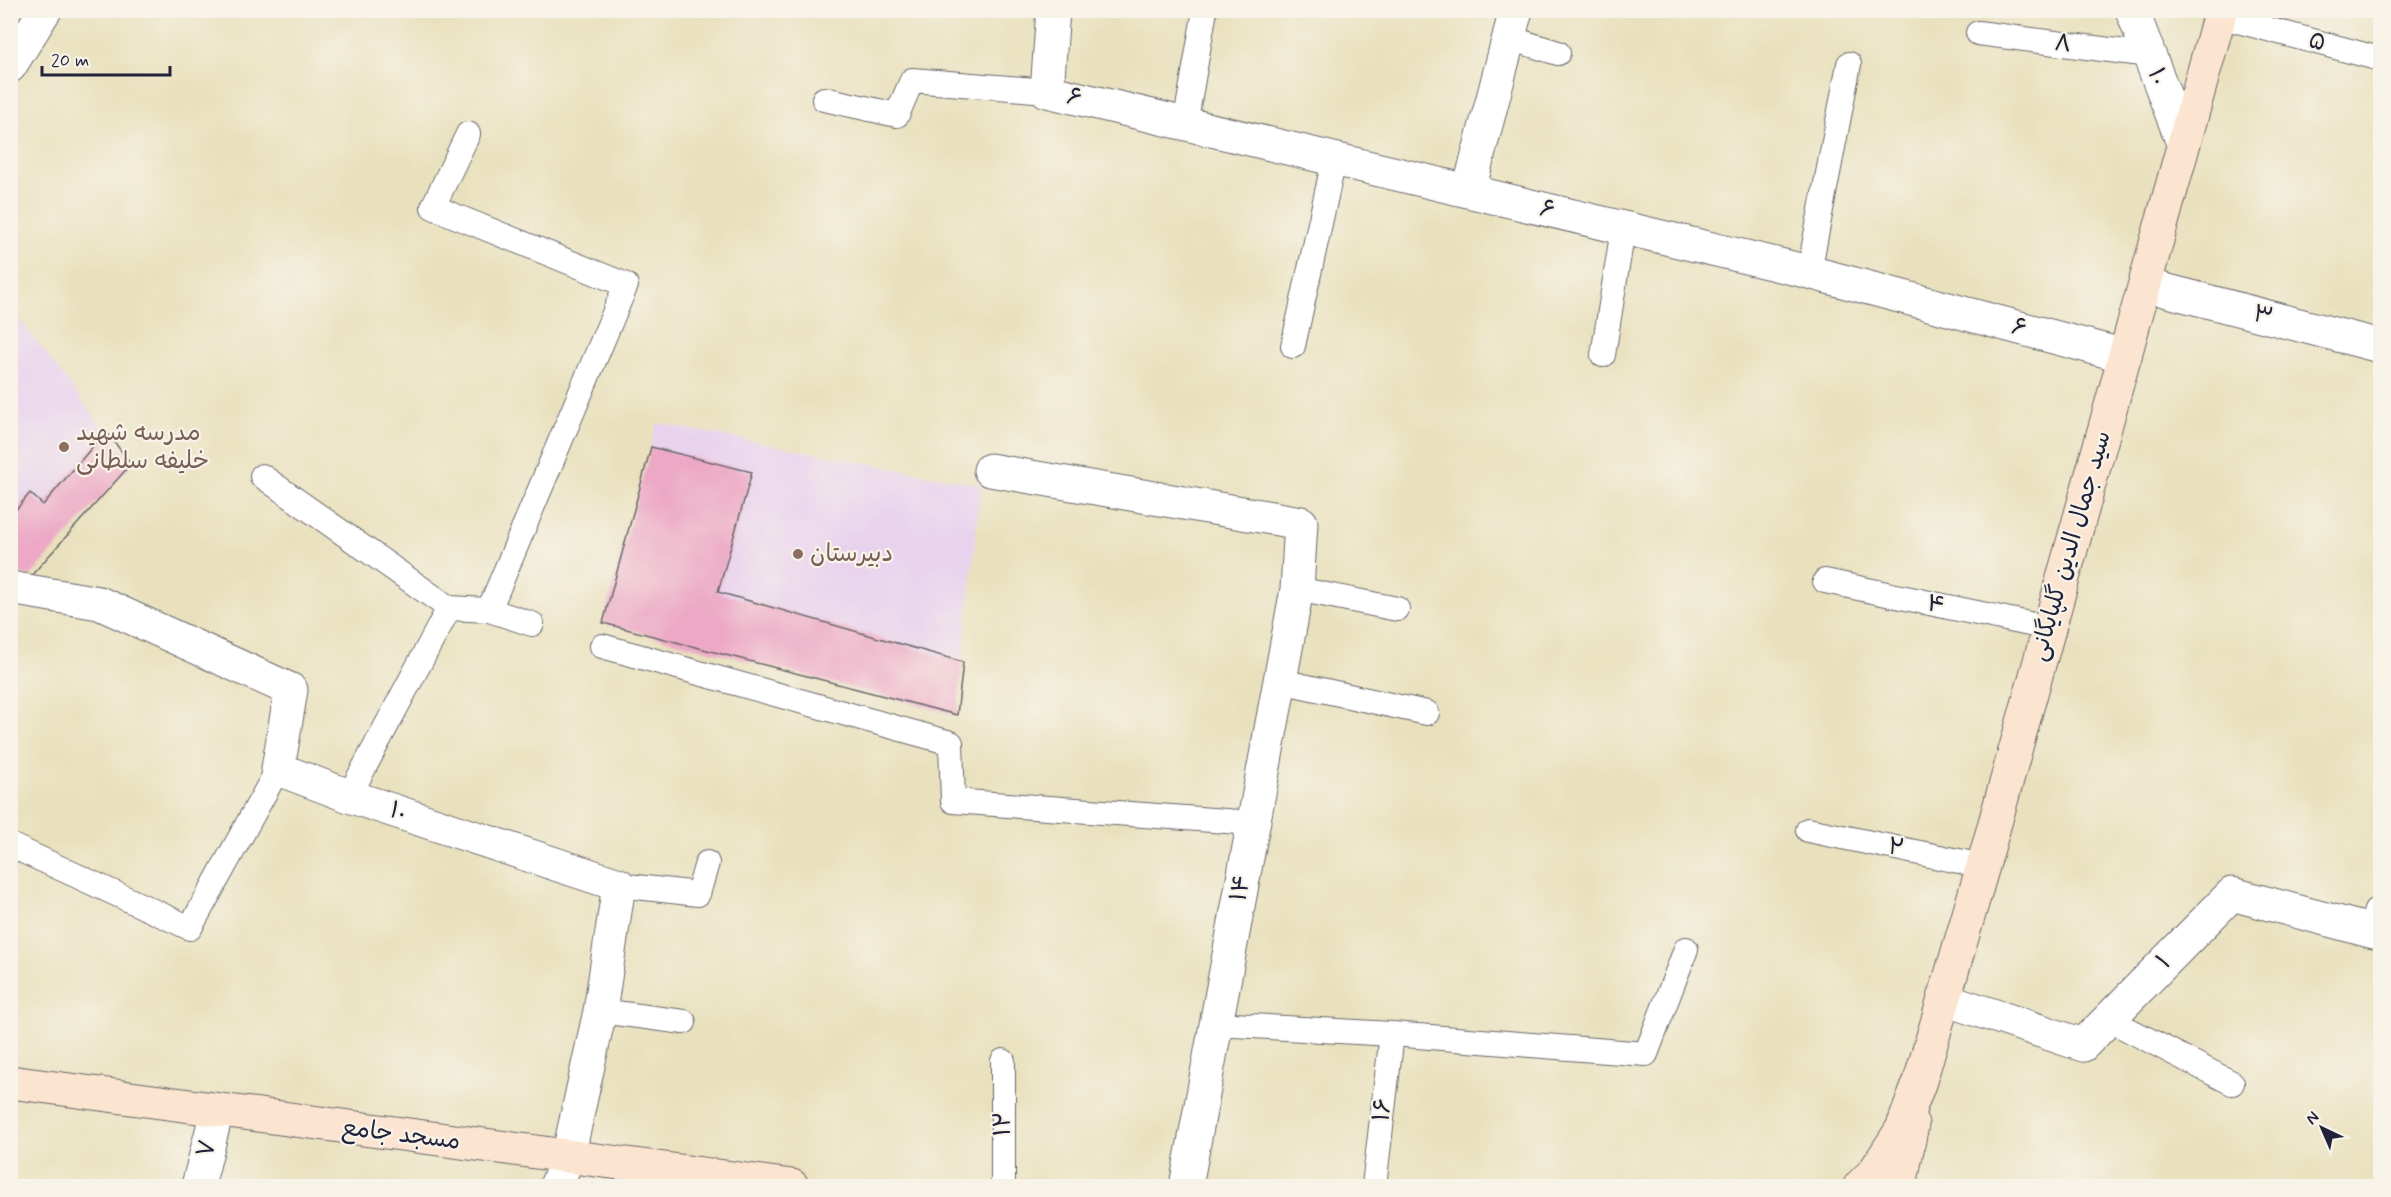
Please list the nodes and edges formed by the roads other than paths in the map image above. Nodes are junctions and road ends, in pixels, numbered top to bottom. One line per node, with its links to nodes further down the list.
1 (45, 10): 12 (street)
2 (1053, 10): 13 (street, ۶)
3 (1205, 10): 15 (lane)
4 (2132, 10): 9 (street, ۱۰)
5 (2220, 14): 10 (lane, ۵); 17 (street, سید جمال الدین گلپایگانی)
6 (1512, 24): 8 (lane); 19 (street)
7 (1978, 33): 9 (lane, ۸)
8 (1558, 53)
9 (2149, 55): 17 (street, ۱۰)
10 (2380, 59)
11 (1849, 64): 21 (lane)
12 (10, 66)
13 (1047, 91): 14 (lane); 15 (street, ۶)
14 (824, 99)
15 (1185, 125): 18 (street, ۶)
16 (468, 134): 34 (lane)
17 (2183, 143): 22 (street, سید جمال الدین گلپایگانی)
18 (1334, 160): 19 (street, ۶); 23 (lane)
19 (1469, 190): 20 (street, ۶)
20 (1623, 229): 21 (street, ۶); 25 (lane)
21 (1809, 272): 26 (street, ۶)
22 (2145, 285): 24 (street, ۳); 26 (street, سید جمال الدین گلپایگانی)
23 (1293, 346)
24 (2380, 346)
25 (1603, 355)
26 (2125, 356): 36 (street, سید جمال الدین گلپایگانی)
27 (990, 470): 31 (street, ۱۴)
28 (262, 476): 32 (lane)
29 (1825, 581): 36 (lane, ۴)
30 (10, 588): 40 (street)
31 (1297, 589): 33 (lane); 38 (street, ۱۴)
32 (449, 608): 34 (lane); 41 (lane)
33 (1397, 609)
34 (489, 610): 35 (lane)
35 (532, 624)
36 (2048, 628): 46 (street, سید جمال الدین گلپایگانی)
37 (602, 646): 42 (lane)
38 (1280, 681): 39 (lane); 42 (street, ۱۴)
39 (1426, 713)
40 (278, 769): 41 (street, ۱۰); 44 (lane)
41 (349, 796): 47 (street, ۱۰)
42 (1253, 823): 54 (street, ۱۴)
43 (1808, 830): 46 (lane, ۲)
44 (10, 845)
45 (707, 863): 47 (lane)
46 (1983, 866): 50 (street, سید جمال الدین گلپایگانی)
47 (619, 885): 51 (street)
48 (2380, 913): 52 (street, ۱)
49 (1686, 949): 55 (lane)
50 (1944, 999): 52 (street, ۱); 57 (street, سید جمال الدین گلپایگانی)
51 (600, 1011): 53 (lane); 61 (street)
52 (2108, 1019): 59 (lane)
53 (684, 1022)
54 (1216, 1024): 55 (lane); 66 (street, ۱۴)
55 (1392, 1034): 67 (lane, ۱۶)
56 (1003, 1061): 65 (lane, ۱۲)
57 (1920, 1081): 68 (street); 69 (street)
58 (10, 1082): 60 (street, مسجد جامع)
59 (2232, 1083)
60 (217, 1111): 61 (street, مسجد جامع); 62 (street, ۷)
61 (568, 1157): 63 (street); 64 (street, مسجد جامع)
62 (198, 1186)
63 (556, 1186)
64 (792, 1186)
65 (1003, 1186)
66 (1186, 1186)
67 (1374, 1186)
68 (1860, 1186)
69 (1900, 1186)

